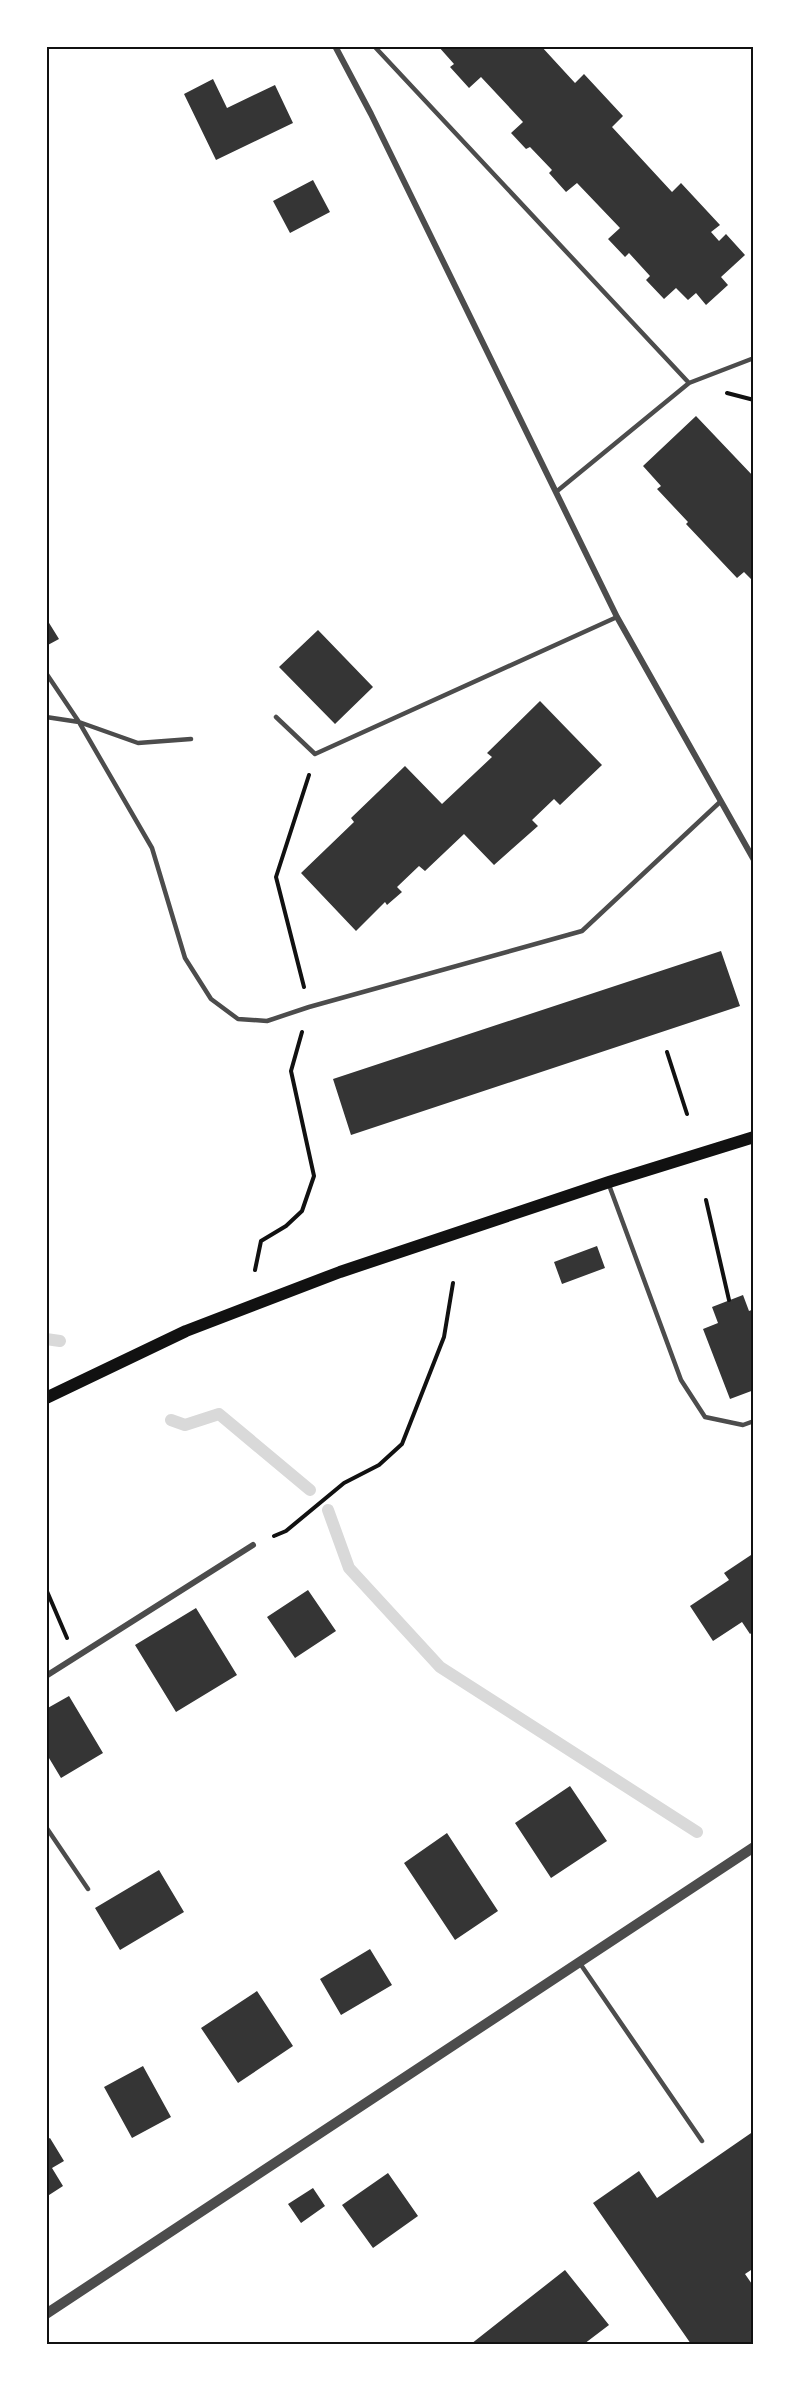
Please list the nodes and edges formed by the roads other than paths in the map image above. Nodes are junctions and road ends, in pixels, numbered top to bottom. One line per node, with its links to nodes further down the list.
1 (335, 46): 5 (street)
2 (374, 46): 4 (lane)
3 (753, 358): 4 (lane)
4 (689, 383): 5 (lane)
5 (556, 492): 6 (street)
6 (617, 617): 9 (lane); 12 (street)
7 (46, 673): 10 (lane)
8 (46, 717): 10 (lane)
9 (276, 717)
10 (80, 722): 11 (lane); 12 (lane)
11 (191, 739)
12 (720, 802): 13 (street)
13 (753, 860)
14 (753, 1137): 15 (main road)
15 (609, 1182): 16 (main road); 17 (lane)
16 (46, 1398)
17 (753, 1421)
18 (254, 1545): 19 (street)
19 (46, 1676)
20 (46, 1827): 22 (lane)
21 (753, 1846): 23 (street)
22 (88, 1888)
23 (579, 1962): 24 (lane); 25 (street)
24 (702, 2141)
25 (46, 2314)

